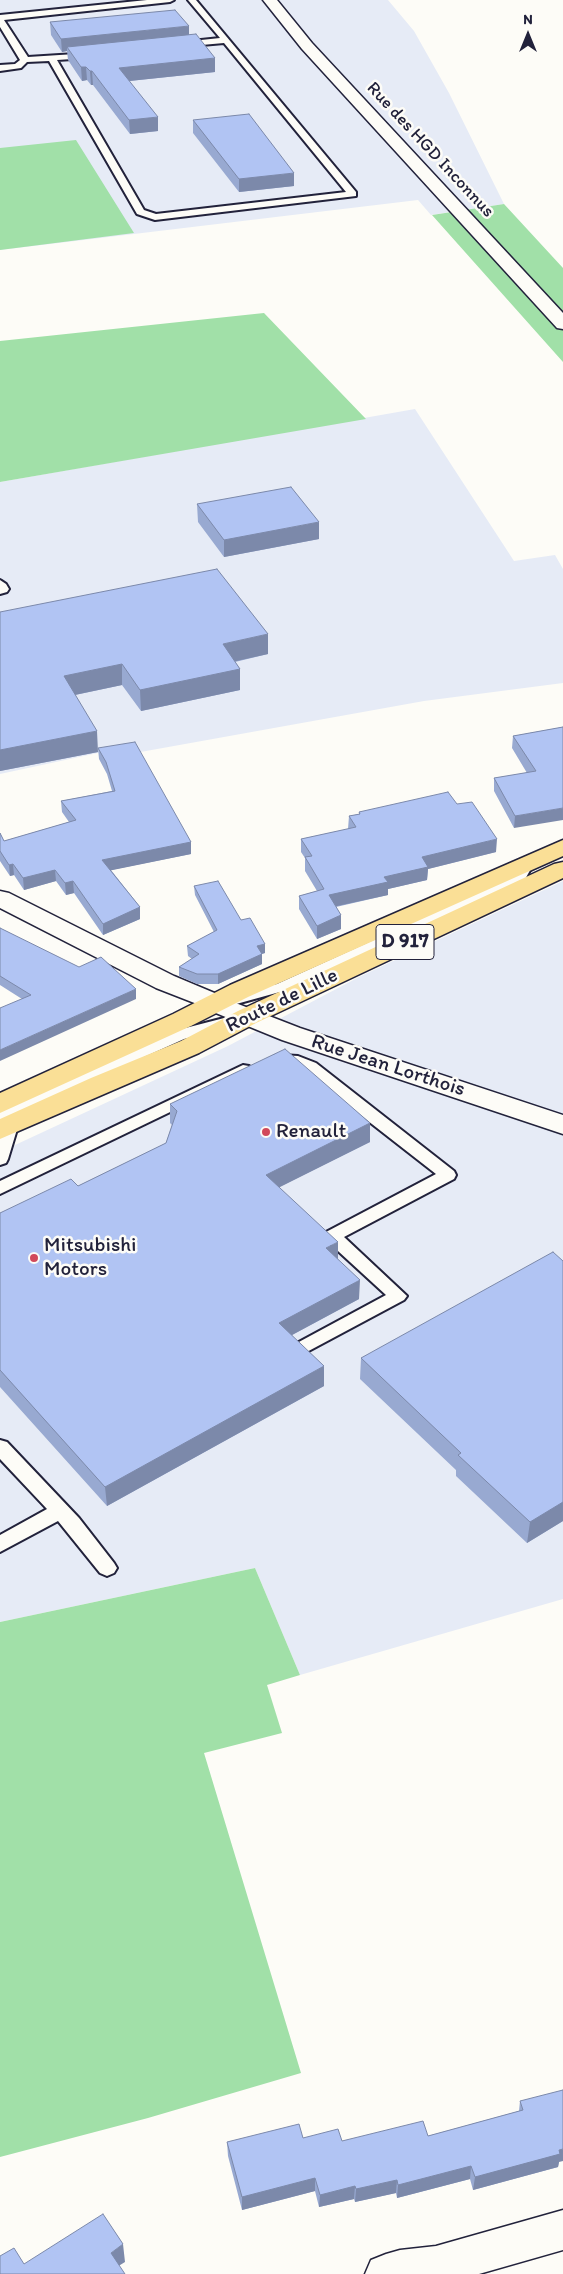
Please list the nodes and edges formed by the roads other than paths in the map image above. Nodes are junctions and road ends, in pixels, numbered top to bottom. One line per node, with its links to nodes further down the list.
1 (170, 0): 4 (lane)
2 (192, 0): 5 (lane)
3 (270, 0): 11 (street, Rue des HGD Inconnus)
4 (0, 19): 9 (lane)
5 (226, 40): 6 (lane); 8 (lane)
6 (168, 46)
7 (100, 54): 8 (lane)
8 (52, 58): 9 (lane)
9 (25, 60): 10 (lane)
10 (0, 68)
11 (563, 324)
12 (0, 584): 13 (lane)
13 (0, 590)
14 (563, 847): 17 (main road, Route de Lille / D 917)
15 (563, 869): 18 (main road, Route de Lille / D 917)
16 (0, 898): 17 (street, Rue Jean Lorthois)
17 (215, 1003): 18 (street, Rue Jean Lorthois); 20 (main road, Route de Lille / D 917)
18 (247, 1017): 19 (street, Rue Jean Lorthois); 20 (main road, Route de Lille / D 917)
19 (289, 1047): 21 (street, Rue Jean Lorthois); 24 (lane); 25 (lane)
20 (2, 1119): 22 (lane)
21 (563, 1125)
22 (0, 1160)
23 (0, 1163): 24 (lane)
24 (2, 1187)
25 (303, 1348)
26 (0, 1447): 27 (lane)
27 (59, 1511): 28 (lane); 29 (lane)
28 (0, 1544)
29 (107, 1568)
30 (563, 2230): 31 (street)
31 (437, 2270): 32 (street)
32 (386, 2274)

